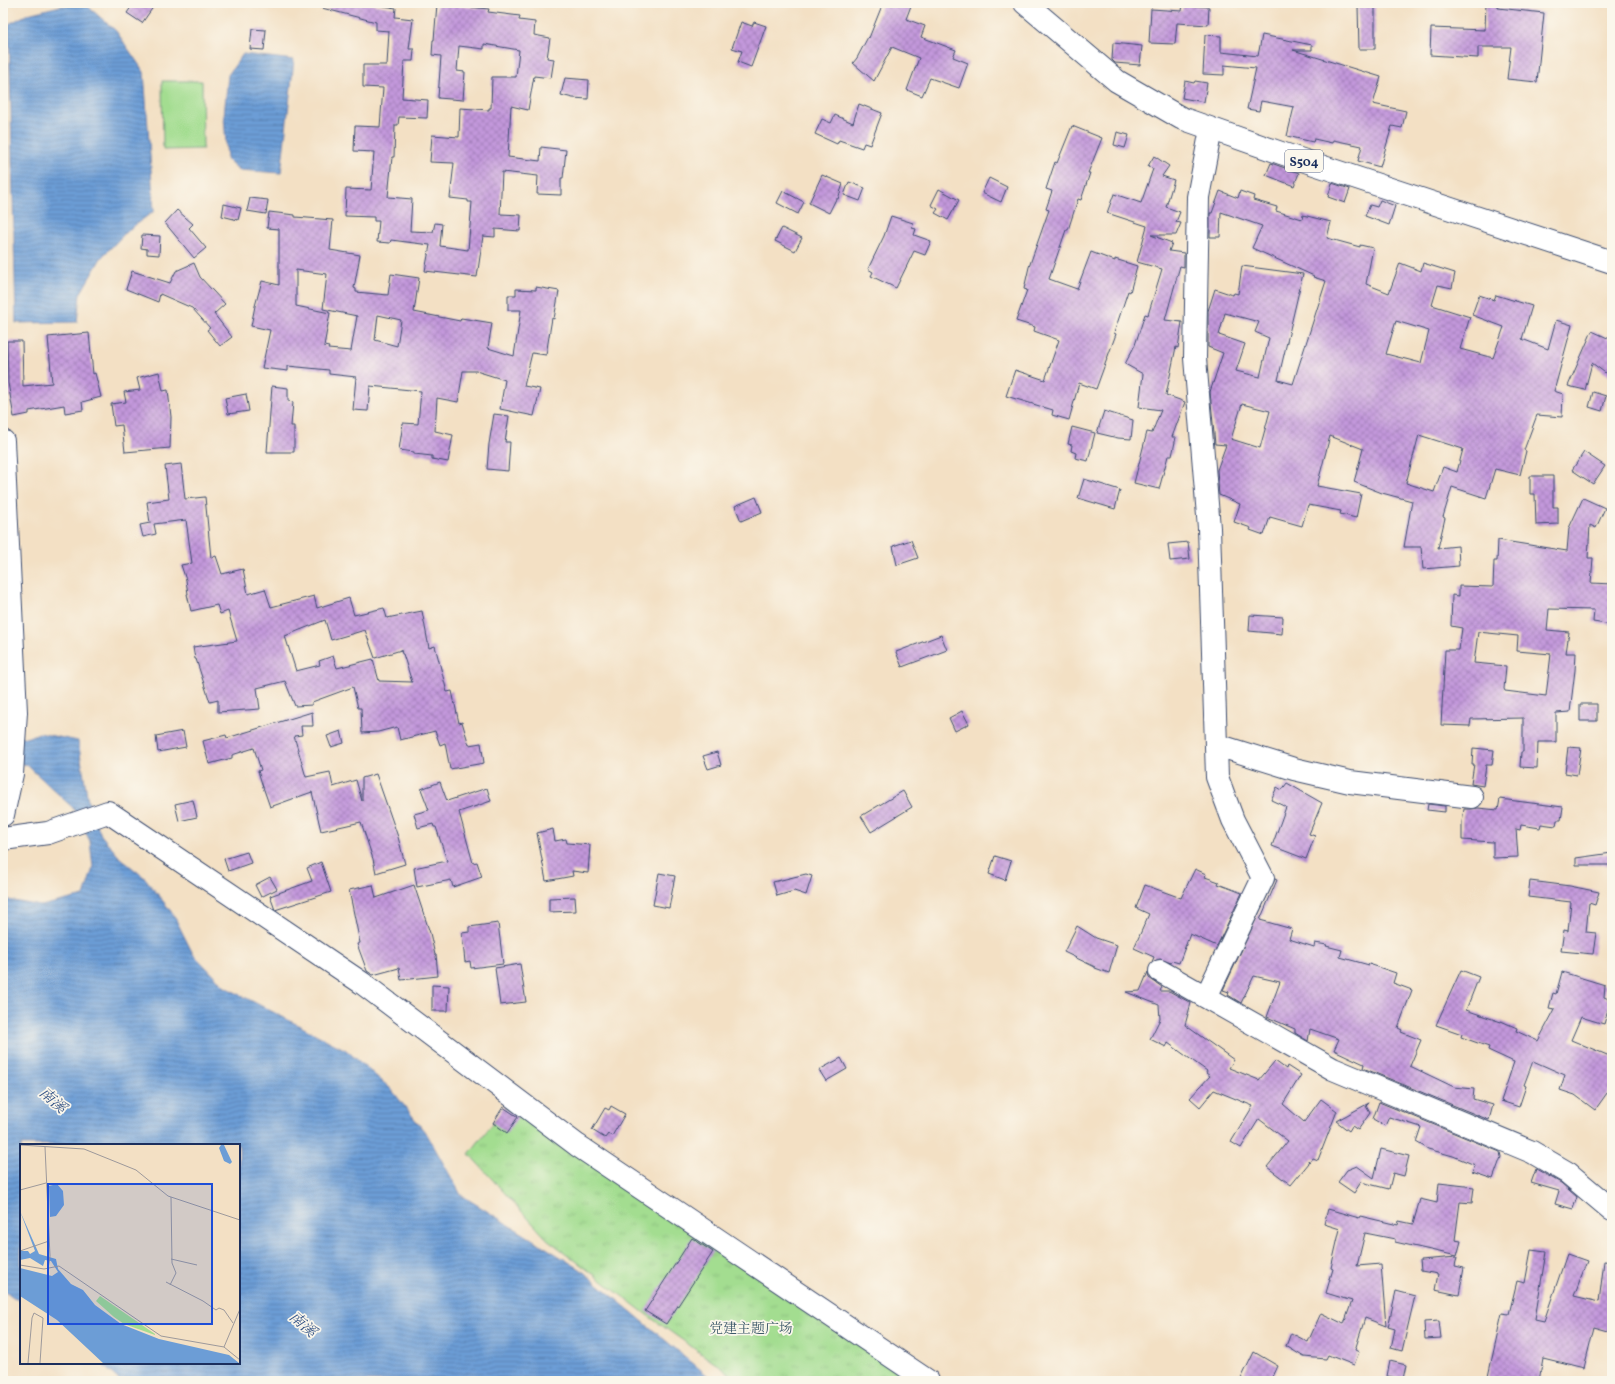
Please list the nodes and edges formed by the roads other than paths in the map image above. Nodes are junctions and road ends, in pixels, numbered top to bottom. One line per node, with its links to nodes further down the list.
1 (1025, 3): 2 (street, S504)
2 (1211, 129): 3 (street, S504); 6 (street)
3 (1612, 262)
4 (3, 441): 5 (street)
5 (6, 568): 8 (street)
6 (1217, 745): 7 (street); 11 (street)
7 (1472, 797)
8 (3, 815)
9 (3, 839): 13 (street)
10 (1160, 970): 11 (street)
11 (1206, 997): 12 (street)
12 (1612, 1210)
13 (928, 1381)

